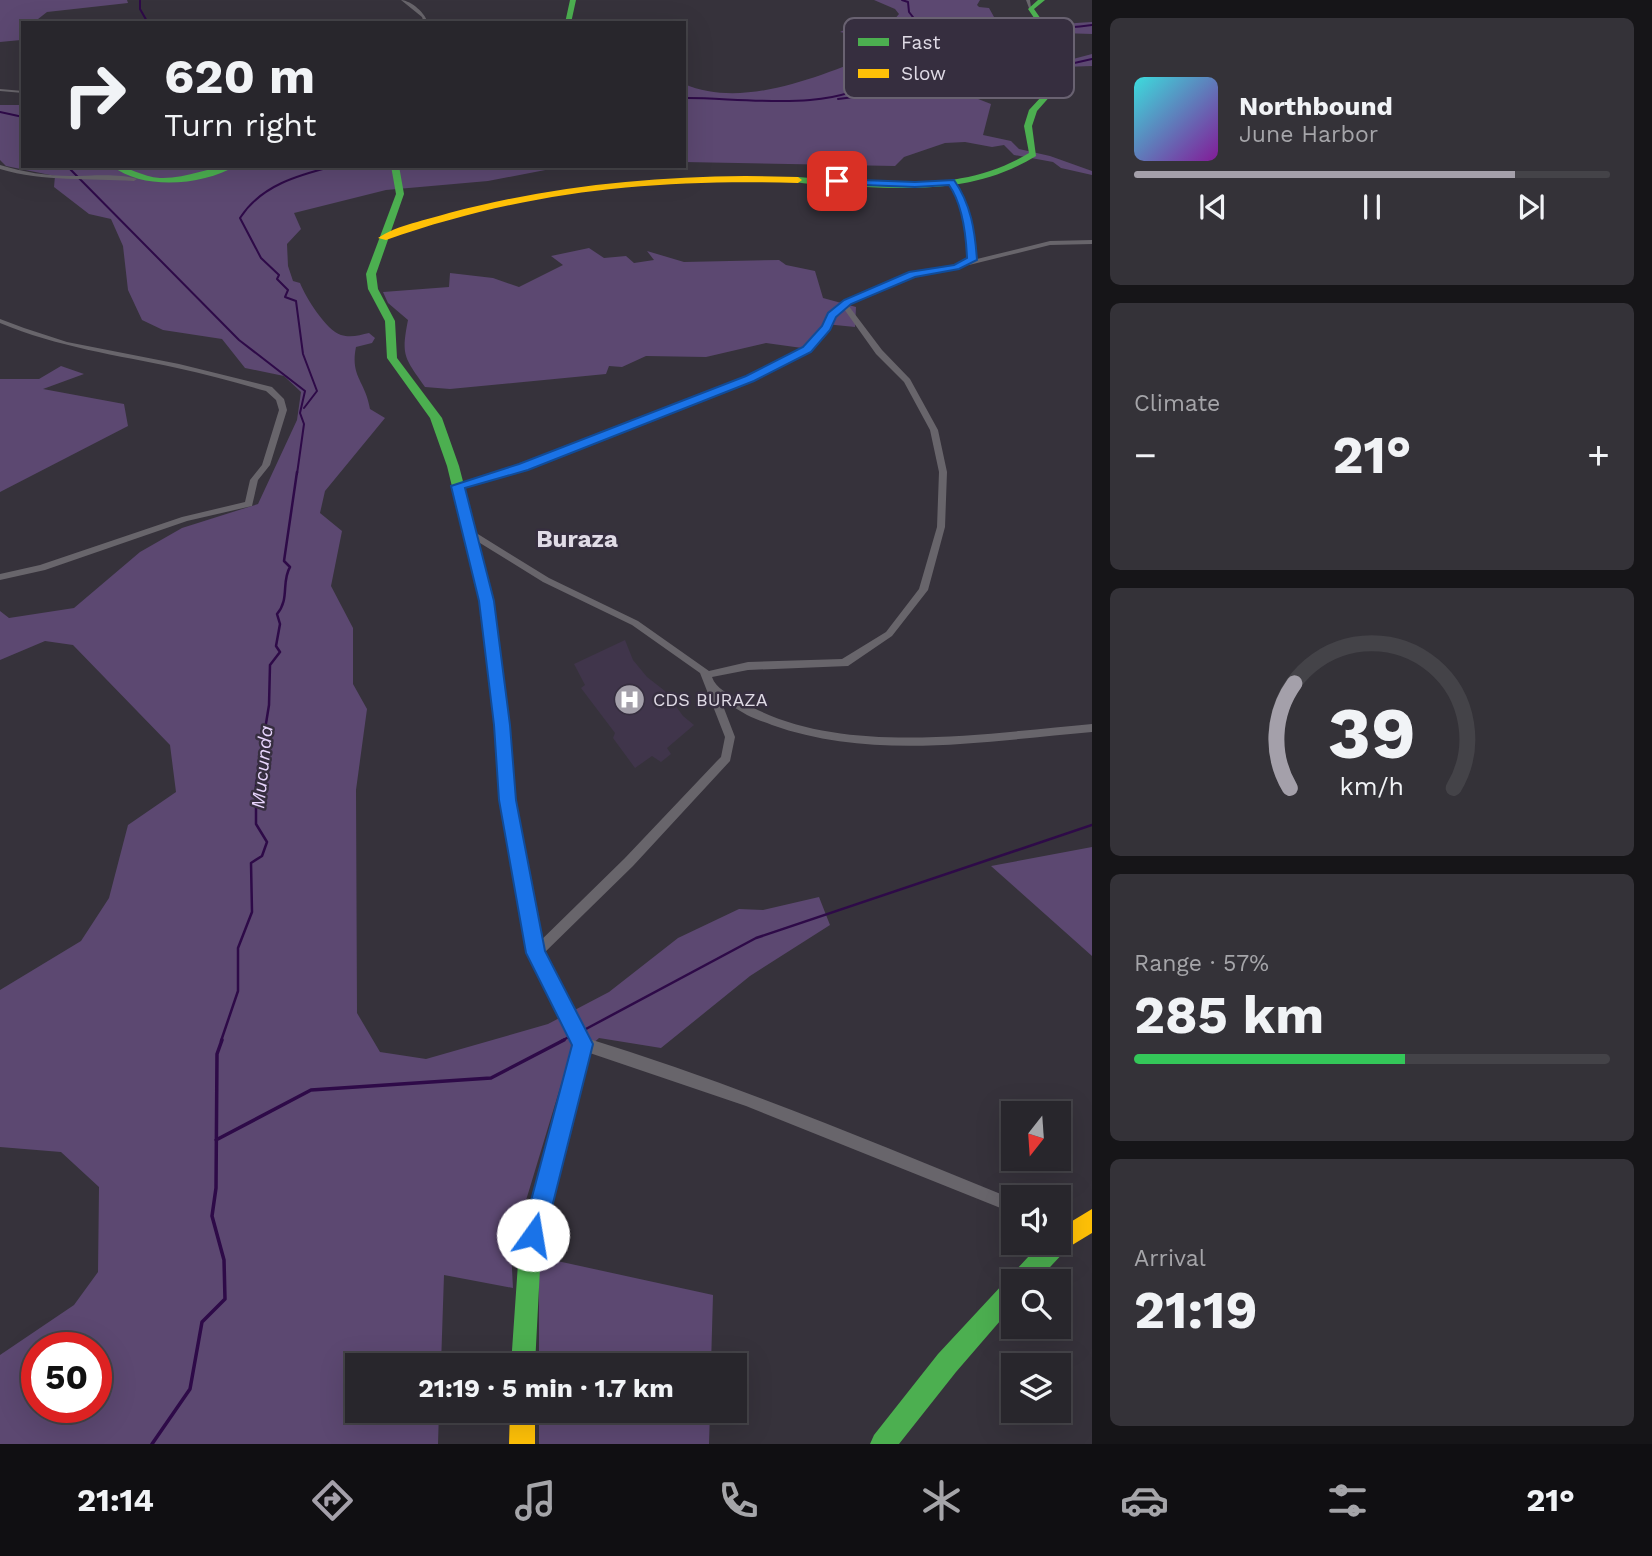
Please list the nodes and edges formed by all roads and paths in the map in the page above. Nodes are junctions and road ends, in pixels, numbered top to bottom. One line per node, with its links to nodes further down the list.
1 (403, 0): 5 (street)
2 (573, 0): 6 (main road)
3 (1033, 2): 4 (main road)
4 (1042, 18)
5 (425, 21)
6 (568, 21)
7 (0, 90): 8 (street)
8 (21, 93)
9 (1045, 98): 15 (main road)
10 (0, 167): 14 (street)
11 (119, 168): 14 (main road)
12 (224, 168): 14 (main road)
13 (395, 168): 16 (main road)
14 (134, 179)
15 (951, 182): 16 (main road); 18 (street)
16 (383, 238): 21 (main road)
17 (1092, 242): 18 (street)
18 (969, 263): 19 (street)
19 (844, 304): 21 (street); 24 (street)
20 (0, 321): 23 (street)
21 (458, 486): 22 (main road)
22 (470, 533): 24 (street); 27 (main road)
23 (0, 578)
24 (706, 675): 25 (street)
25 (712, 688): 26 (street); 27 (street)
26 (1092, 727)
27 (536, 953): 28 (main road)
28 (583, 1044): 29 (street); 37 (main road)
29 (1001, 1201)
30 (1092, 1220): 32 (main road)
31 (1071, 1228): 32 (street)
32 (1075, 1230): 33 (main road)
33 (1071, 1233)
34 (1046, 1255): 35 (main road)
35 (1032, 1269)
36 (1001, 1302): 40 (main road)
37 (524, 1353)
38 (523, 1423): 39 (main road)
39 (522, 1444)
40 (883, 1444)

